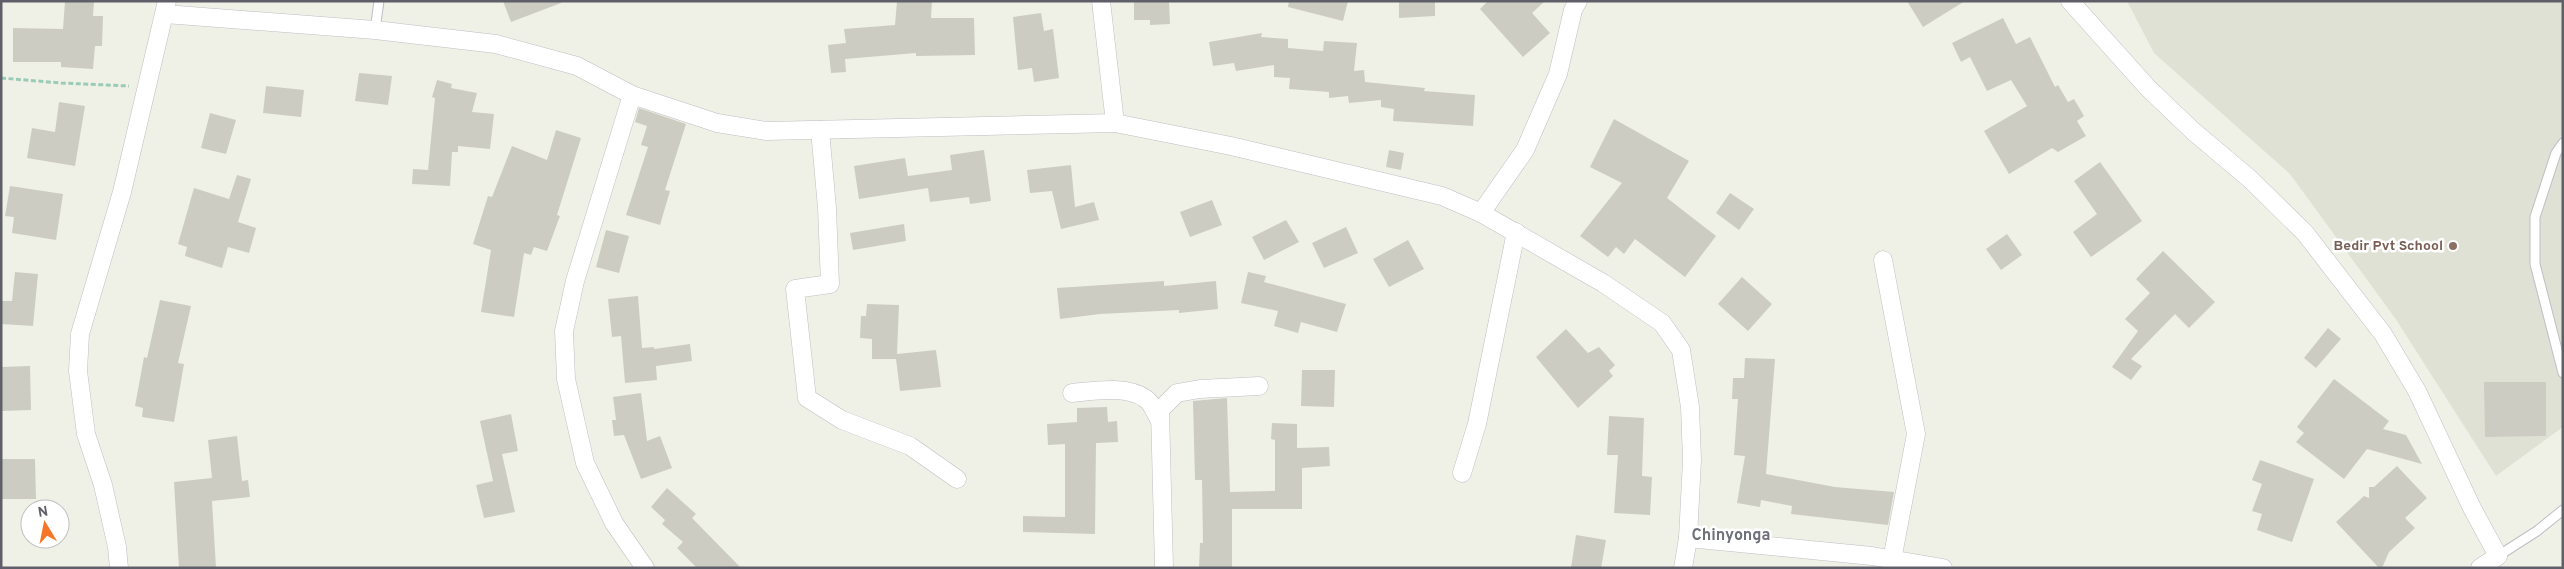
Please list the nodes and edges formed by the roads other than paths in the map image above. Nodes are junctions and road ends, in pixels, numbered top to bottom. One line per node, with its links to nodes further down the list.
1 (379, 1): 6 (lane)
2 (1101, 1): 8 (street)
3 (1578, 1): 11 (street)
4 (2070, 1): 22 (street)
5 (166, 8): 6 (street); 24 (street)
6 (375, 30): 7 (street)
7 (632, 95): 9 (street); 25 (street)
8 (1115, 123): 9 (street); 11 (street)
9 (820, 130): 19 (street)
10 (2563, 143): 14 (lane)
11 (1481, 213): 12 (street)
12 (1516, 232): 18 (street); 21 (street)
13 (1883, 260): 23 (street)
14 (2563, 373)
15 (1259, 386): 17 (street)
16 (1072, 394): 17 (street)
17 (1159, 419): 26 (street)
18 (1462, 473)
19 (957, 479)
20 (2563, 510): 22 (lane)
21 (1688, 538): 23 (street); 27 (street)
22 (2498, 556): 29 (street)
23 (1892, 560): 28 (street)
24 (119, 568)
25 (646, 568)
26 (1164, 568)
27 (1683, 568)
28 (1943, 568)
29 (2480, 568)

